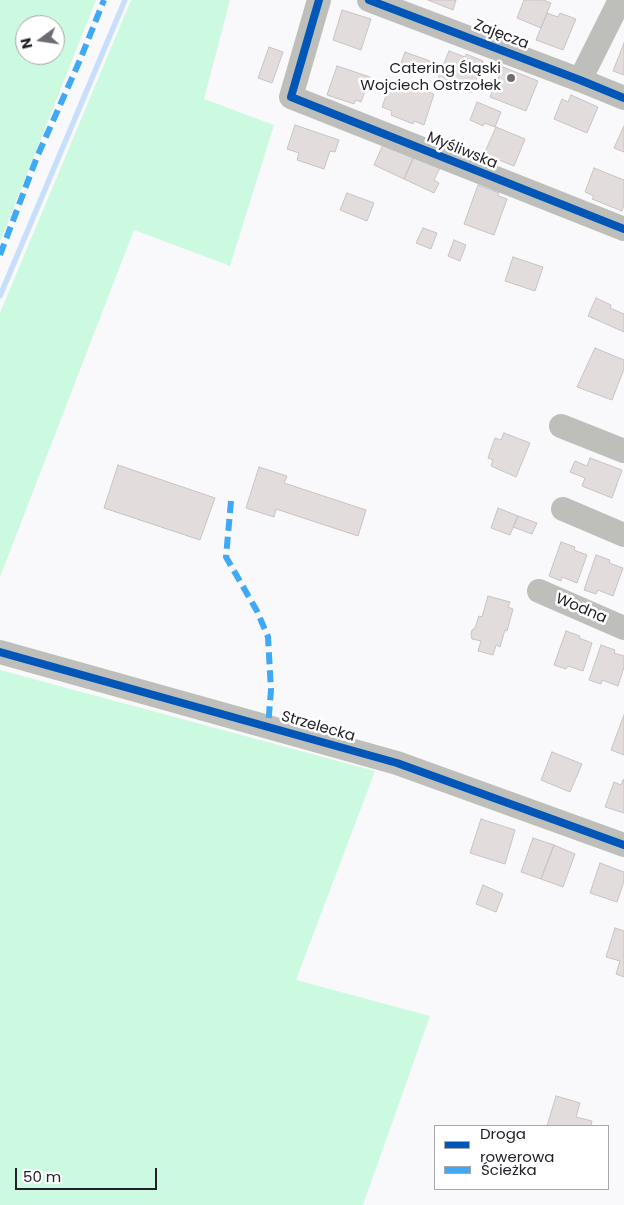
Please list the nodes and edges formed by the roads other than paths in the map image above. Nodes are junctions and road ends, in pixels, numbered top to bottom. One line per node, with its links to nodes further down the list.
1 (319, 0): 6 (street, Myśliwska)
2 (369, 0): 4 (street, Zajęcza)
3 (620, 0): 4 (street)
4 (580, 80): 5 (street, Zajęcza)
5 (624, 98)
6 (624, 229)
7 (561, 426): 8 (street)
8 (624, 451)
9 (563, 509): 10 (street)
10 (624, 535)
11 (539, 591): 12 (street, Wodna)
12 (624, 628)
13 (0, 652): 14 (street, Strzelecka)
14 (624, 845)

